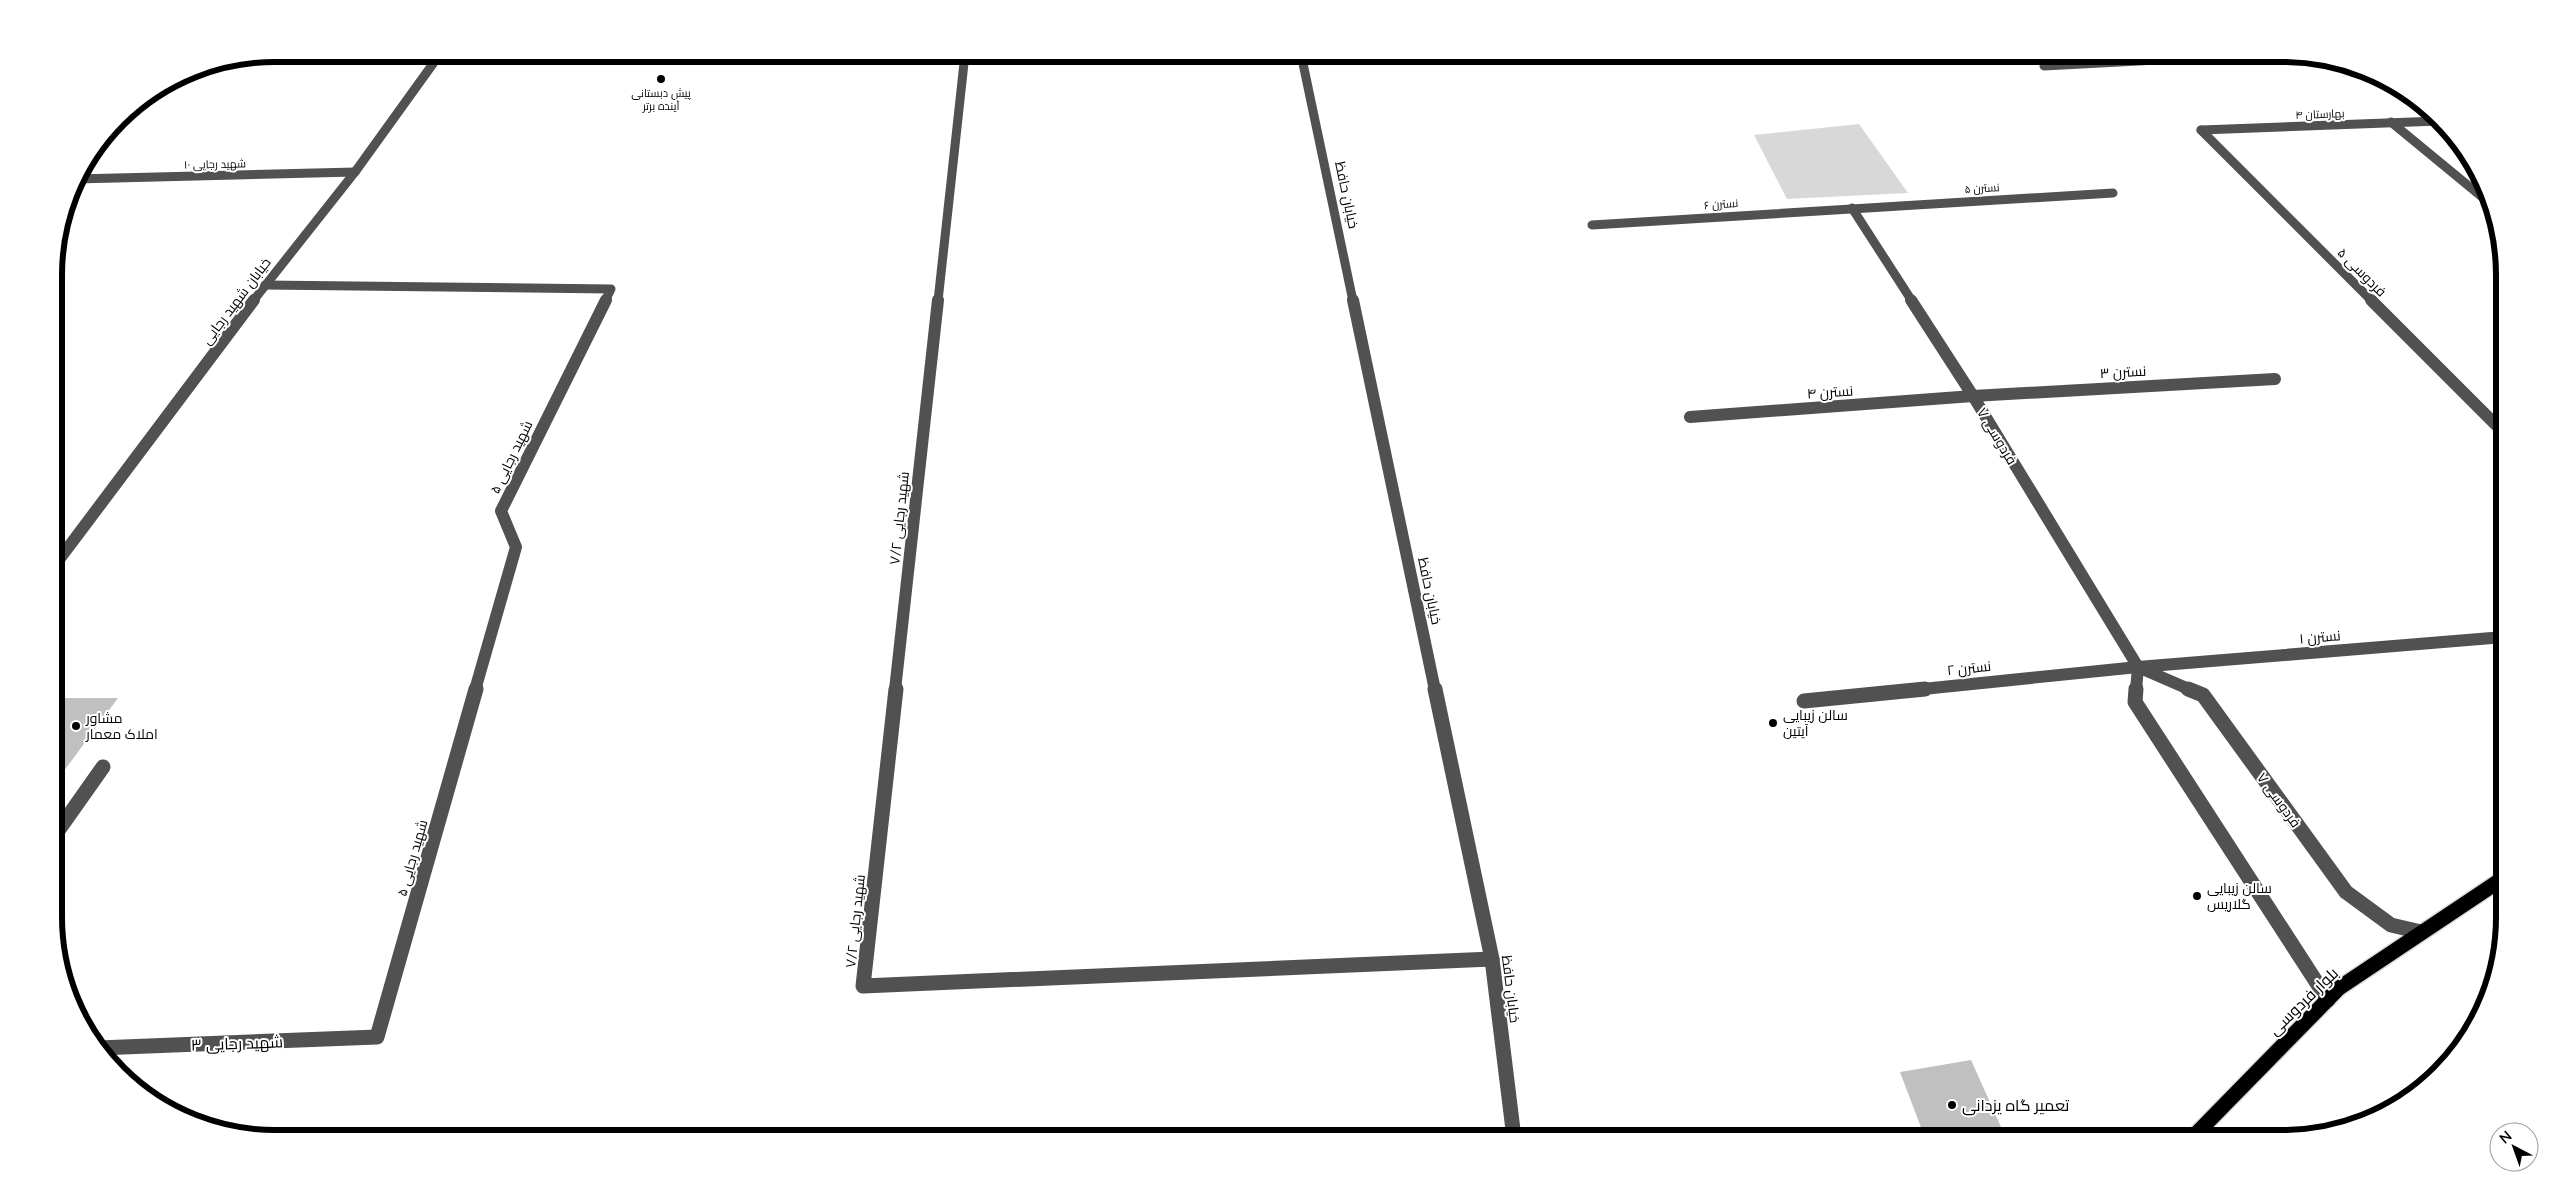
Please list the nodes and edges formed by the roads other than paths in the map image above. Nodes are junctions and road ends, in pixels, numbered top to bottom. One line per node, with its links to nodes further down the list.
1 (434, 63): 9 (street, خیابان شهید رجایی)
2 (964, 63): 28 (street, شهید رجایی ۷/۲)
3 (1303, 63): 28 (street, خیابان حافظ)
4 (2100, 63): 5 (street)
5 (2044, 66)
6 (2429, 120): 7 (street, بهارستان ۴)
7 (2392, 122): 8 (street, بهارستان ۴); 12 (street)
8 (2201, 130): 19 (street, فردوسی ۵)
9 (355, 172): 10 (street, شهید رجایی ۱۰); 15 (street, خیابان شهید رجایی)
10 (86, 180)
11 (2113, 193): 13 (street, نسترن ۵)
12 (2481, 197)
13 (1852, 208): 14 (street, نسترن ۶); 17 (street, فردوسی ۷)
14 (1592, 225)
15 (265, 285): 20 (street, خیابان شهید رجایی); 30 (street, شهید رجایی ۵)
16 (2275, 379): 17 (street, نسترن ۳)
17 (1973, 396): 18 (street, نسترن ۴); 22 (street, فردوسی ۷)
18 (1690, 417)
19 (2496, 425)
20 (62, 556)
21 (2496, 639): 22 (street, نسترن ۱)
22 (2138, 667): 23 (street, نسترن ۲); 27 (street, فردوسی ۷); 29 (street)
23 (1804, 701)
24 (103, 768): 25 (street)
25 (62, 826)
26 (2496, 883): 27 (main road, بلوار فردوسی)
27 (2422, 932): 29 (main road, بلوار فردوسی)
28 (1492, 958): 32 (street, خیابان حافظ)
29 (2328, 1000): 33 (main road, بلوار فردوسی)
30 (377, 1037): 31 (street, شهید رجایی ۳)
31 (108, 1048)
32 (1513, 1130)
33 (2200, 1130)

